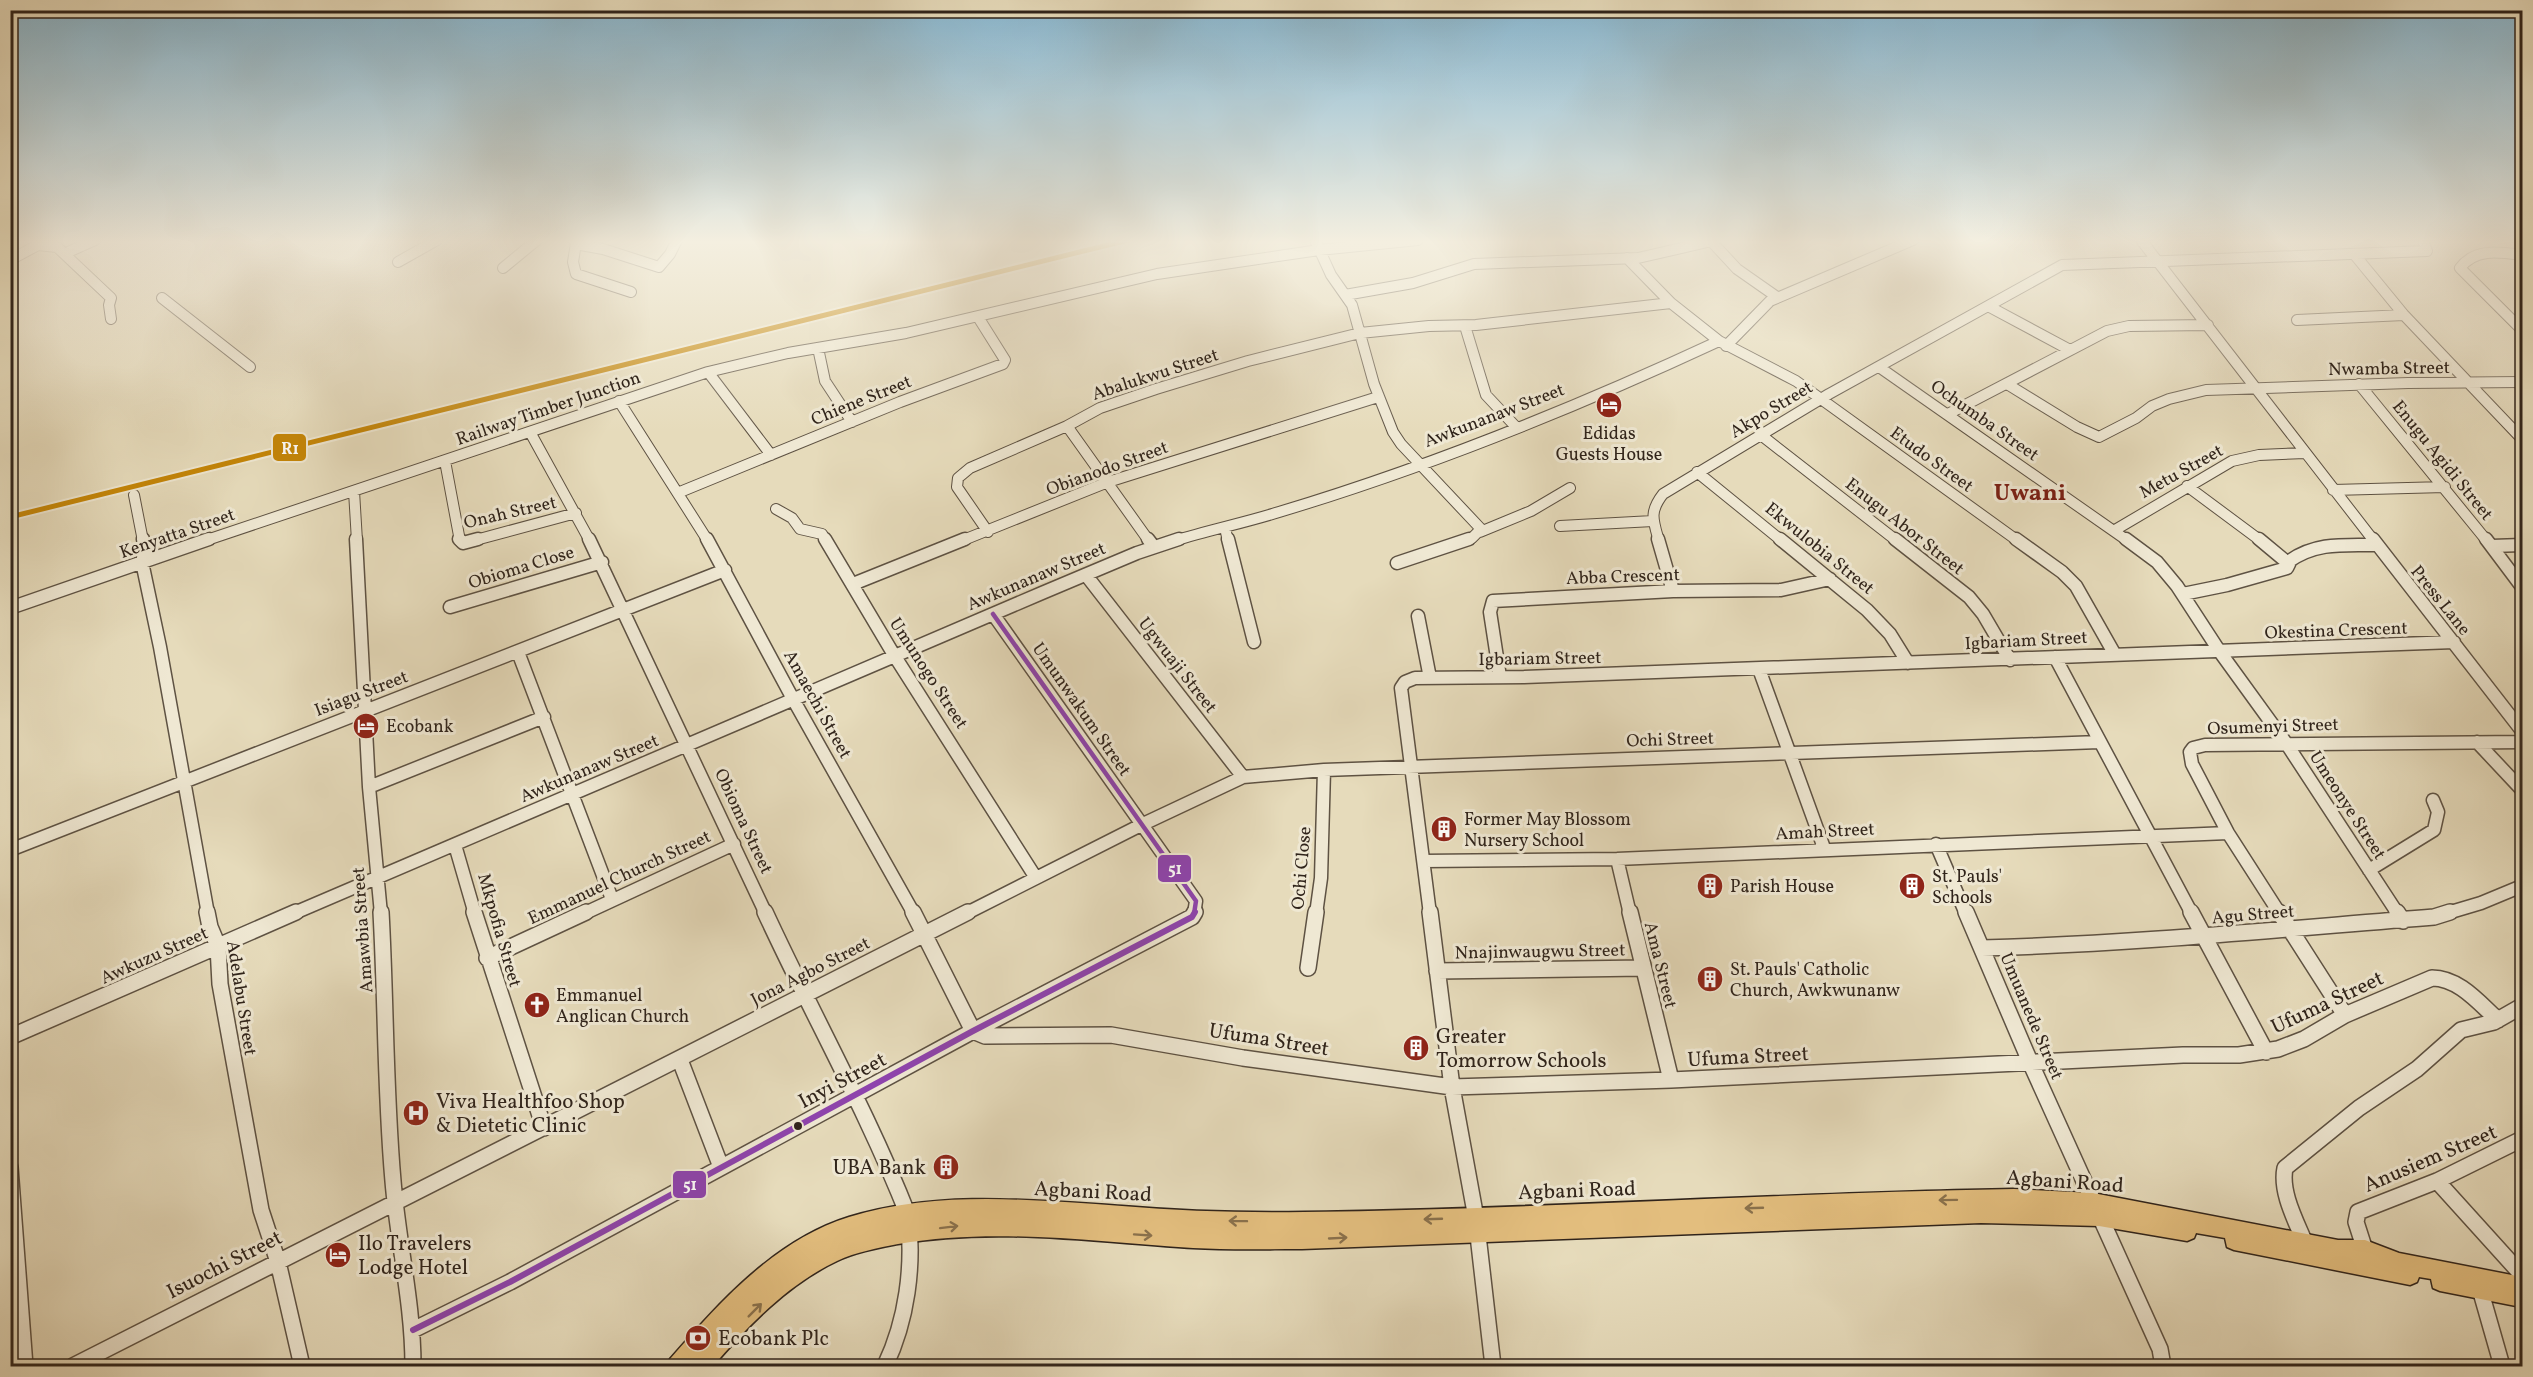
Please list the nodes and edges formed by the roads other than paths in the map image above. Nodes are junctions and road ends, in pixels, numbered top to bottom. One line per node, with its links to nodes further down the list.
1 (109, 304): 15 (street)
2 (170, 304): 24 (street)
3 (1028, 304): 14 (street, Railway Timber Junction)
4 (1351, 304): 20 (street)
5 (1660, 304): 18 (street, Abalukwu Street)
6 (1673, 304): 21 (street, Etudo Street)
7 (1766, 304): 21 (street)
8 (1991, 304): 12 (street, Akpo Street)
9 (2192, 304): 17 (street, Press Lane)
10 (2395, 304): 13 (street)
11 (2497, 304): 19 (street)
12 (1988, 306): 23 (street); 25 (street, Akpo Street)
13 (2404, 315): 16 (street); 28 (street)
14 (978, 316): 22 (street, Railway Timber Junction); 36 (street, Chiene Street)
15 (111, 319)
16 (2297, 320)
17 (2208, 325): 23 (street); 31 (street, Press Lane)
18 (1465, 326): 20 (street, Abalukwu Street); 38 (street)
19 (2523, 330)
20 (1360, 333): 32 (street); 37 (street, Abalukwu Street)
21 (1723, 344): 33 (street, Etudo Street); 38 (street, Awkunanaw Street)
22 (818, 348): 26 (street, Railway Timber Junction); 36 (street)
23 (2070, 350): 29 (street)
24 (250, 367)
25 (1879, 367): 33 (street, Akpo Street); 35 (street, Ochumba Street)
26 (708, 372): 34 (street, Railway Timber Junction); 43 (street)
27 (2523, 382): 28 (street, Nwamba Street)
28 (2471, 383): 30 (street, Nwamba Street); 41 (street)
29 (2007, 384): 31 (street, Nwamba Street); 35 (street)
30 (2359, 384): 31 (street, Nwamba Street); 49 (street, Enugu Agidi Street)
31 (2256, 389): 42 (street, Press Lane)
32 (1378, 397): 45 (street); 47 (street, Obianodo Street)
33 (1821, 399): 40 (street, Akpo Street); 87 (street, Etudo Street)
34 (619, 401): 39 (street, Railway Timber Junction); 53 (street, Amaechi Street)
35 (1948, 414): 60 (street, Ochumba Street)
36 (852, 422): 43 (street, Chiene Street)
37 (1067, 426): 47 (street); 61 (street, Abalukwu Street)
38 (1516, 427): 45 (street, Awkunanaw Street)
39 (530, 432): 44 (street, Railway Timber Junction); 56 (street, Obioma Street)
40 (1761, 435): 46 (street, Akpo Street); 90 (street, Enugu Abor Street)
41 (2523, 439)
42 (2305, 453): 48 (street, Metu Street); 51 (street, Press Lane)
43 (771, 455): 53 (street, Chiene Street)
44 (445, 461): 52 (street, Railway Timber Junction); 56 (street, Onah Street)
45 (1418, 463): 59 (street, Awkunanaw Street); 62 (street)
46 (1697, 472): 57 (street, Akpo Street); 73 (street, Ekwulobia Street)
47 (1107, 482): 61 (street, Obianodo Street); 66 (street)
48 (2187, 486): 60 (street, Metu Street); 70 (street)
49 (2445, 487): 51 (street); 65 (street, Enugu Agidi Street)
50 (1570, 488): 62 (street)
51 (2333, 490): 64 (street, Press Lane)
52 (354, 491): 67 (street, Kenyatta Street); 96 (street, Amawbia Street)
53 (680, 492): 71 (street, Amaechi Street)
54 (134, 495): 67 (street, Adelabu Street)
55 (776, 508): 74 (street, Umunogo Street)
56 (576, 513): 68 (street, Obioma Street)
57 (1653, 521): 58 (street); 76 (street)
58 (1560, 526)
59 (1226, 528): 66 (street, Awkunanaw Street); 83 (street)
60 (2115, 530): 77 (street, Ochumba Street)
61 (988, 532): 74 (street, Obianodo Street)
62 (1480, 532): 69 (street)
63 (2523, 544): 65 (street)
64 (2376, 545): 70 (street); 84 (street, Press Lane)
65 (2492, 546): 75 (street, Enugu Agidi Street)
66 (1154, 547): 72 (street, Awkunanaw Street)
67 (142, 562): 79 (street, Kenyatta Street); 108 (street, Adelabu Street)
68 (602, 562): 78 (street, Obioma Close); 80 (street, Obioma Street)
69 (1397, 562)
70 (2288, 562): 77 (street)
71 (725, 570): 80 (street, Isiagu Street); 95 (street, Amaechi Street)
72 (1086, 575): 81 (street, Awkunanaw Street); 107 (street, Ugwuaji Street)
73 (1830, 579): 76 (street, Abba Crescent); 91 (street, Ekwulobia Street)
74 (853, 584): 88 (street, Umunogo Street)
75 (2523, 587)
76 (1673, 591): 93 (street, Abba Crescent)
77 (2183, 594): 86 (street, Ochumba Street)
78 (450, 607)
79 (10, 608)
80 (623, 609): 85 (street, Isiagu Street); 103 (street, Obioma Street)
81 (993, 614): 88 (street, Awkunanaw Street); 113 (street, Umunwakum Street)
82 (1418, 616): 94 (street)
83 (1254, 642)
84 (2454, 642): 86 (street, Okestina Crescent); 98 (street, Press Lane)
85 (518, 652): 96 (street, Isiagu Street); 97 (street)
86 (2220, 652): 87 (street, Igbariam Street); 102 (street, Umeonye Street)
87 (2115, 653): 89 (street, Igbariam Street)
88 (894, 655): 95 (street, Awkunanaw Street); 125 (street, Umunogo Street)
89 (2055, 657): 90 (street, Igbariam Street); 99 (street)
90 (2010, 660): 91 (street, Igbariam Street)
91 (1908, 663): 92 (street, Igbariam Street)
92 (1759, 669): 93 (street, Igbariam Street); 104 (street)
93 (1500, 677): 94 (street, Igbariam Street)
94 (1430, 678): 105 (street, Igbariam Street)
95 (793, 699): 103 (street, Awkunanaw Street); 130 (street, Amaechi Street)
96 (367, 710): 108 (street, Isiagu Street); 109 (street, Amawbia Street)
97 (544, 717): 109 (street); 111 (street)
98 (2523, 731)
99 (2099, 742): 104 (street, Ochi Street); 115 (street)
100 (2478, 742): 101 (street, Osumenyi Street); 102 (street, Osumenyi Street); 110 (street)
101 (2523, 742)
102 (2286, 743): 114 (street, Osumenyi Street); 123 (street, Umeonye Street)
103 (687, 746): 111 (street, Awkunanaw Street); 116 (street, Obioma Street)
104 (1788, 753): 105 (street, Ochi Street); 119 (street)
105 (1410, 767): 106 (street, Ochi Street); 122 (street, Igbariam Street)
106 (1324, 770): 107 (street, Ochi Street); 135 (street, Ochi Close)
107 (1243, 777): 113 (street, Jona Agbo Street)
108 (184, 783): 120 (street, Isiagu Street); 132 (street, Adelabu Street)
109 (369, 787): 124 (street, Amawbia Street)
110 (2523, 790)
111 (573, 794): 118 (street, Awkunanaw Street); 127 (street)
112 (2433, 800): 123 (street)
113 (1141, 825): 125 (street, Jona Agbo Street); 142 (street, Inyi Street)
114 (2228, 833): 115 (street, Amah Street); 129 (street, Osumenyi Street)
115 (2149, 835): 117 (street, Amah Street); 131 (street)
116 (734, 844): 127 (street, Emmanuel Church Street); 138 (street, Obioma Street)
117 (1936, 844): 119 (street, Amah Street); 133 (street, Umuanede Street)
118 (455, 845): 124 (street, Awkunanaw Street); 134 (street, Mkpofia Street)
119 (1824, 848): 121 (street, Amah Street)
120 (10, 850)
121 (1617, 859): 122 (street, Amah Street); 136 (street, Ama Street)
122 (1424, 861): 137 (street, Igbariam Street)
123 (2369, 870): 128 (street, Umeonye Street)
124 (379, 876): 132 (street, Awkuzu Street); 155 (street, Amawbia Street)
125 (1036, 878): 130 (street, Jona Agbo Street)
126 (2523, 885): 128 (street, Agu Street)
127 (612, 899): 134 (street, Emmanuel Church Street)
128 (2403, 921): 129 (street, Agu Street)
129 (2290, 929): 131 (street, Agu Street); 140 (street, Osumenyi Street)
130 (925, 934): 138 (street, Jona Agbo Street); 142 (street, Amaechi Street)
131 (2204, 936): 133 (street, Agu Street); 144 (street)
132 (218, 946): 143 (street, Awkuzu Street); 161 (street, Adelabu Street)
133 (1982, 948): 146 (street, Umuanede Street)
134 (487, 958): 150 (street, Mkpofia Street)
135 (1308, 968)
136 (1643, 968): 137 (street, Nnajinwaugwu Street); 147 (street, Ama Street)
137 (1437, 971): 148 (street, Igbariam Street)
138 (804, 996): 145 (street, Jona Agbo Street); 149 (street, Obioma Street)
139 (2523, 1006): 141 (street)
140 (2345, 1015): 141 (street, Ufuma Street); 144 (street, Ufuma Street)
141 (2498, 1020): 159 (street)
142 (974, 1031): 148 (street, Ufuma Street); 149 (street, Inyi Street)
143 (10, 1037)
144 (2266, 1052): 146 (street, Ufuma Street)
145 (680, 1060): 150 (street, Jona Agbo Street); 153 (street)
146 (2031, 1064): 147 (street, Ufuma Street); 156 (street, Umuanede Street)
147 (1671, 1080): 148 (street, Ufuma Street)
148 (1452, 1087): 158 (street, Igbariam Street)
149 (856, 1096): 153 (street, Inyi Street); 157 (street, Obioma Street)
150 (544, 1128): 155 (street, Jona Agbo Street)
151 (2523, 1139): 154 (street, Anusiem Street)
152 (10, 1167): 167 (street)
153 (721, 1167): 166 (street, Inyi Street)
154 (2437, 1181): 160 (street, Anusiem Street); 162 (street)
155 (395, 1201): 161 (street, Isuochi Street); 166 (street, Amawbia Street)
156 (2096, 1209): 158 (main road, Agbani Road); 159 (main road, Agbani Road); 164 (main road, Agbani Road); 175 (street, Umuanede Street)
157 (909, 1224): 158 (main road, Agbani Road); 171 (main road, Agbani Road); 172 (main road, Agbani Road, one-way to 157); 173 (street)
158 (1477, 1225): 174 (street, Igbariam Street)
159 (2305, 1243): 160 (main road, Agbani Road)
160 (2365, 1250): 163 (main road, Agbani Road)
161 (278, 1262): 168 (street, Isuochi Street); 169 (street, Adelabu Street)
162 (2523, 1275)
163 (2523, 1287)
164 (2480, 1289): 165 (main road, Agbani Road); 176 (street)
165 (2523, 1297)
166 (413, 1330): 170 (street, Amawbia Street)
167 (25, 1366)
168 (73, 1366)
169 (302, 1366)
170 (413, 1366)
171 (677, 1366)
172 (700, 1366)
173 (885, 1366)
174 (1493, 1366)
175 (2163, 1366)
176 (2502, 1366)

